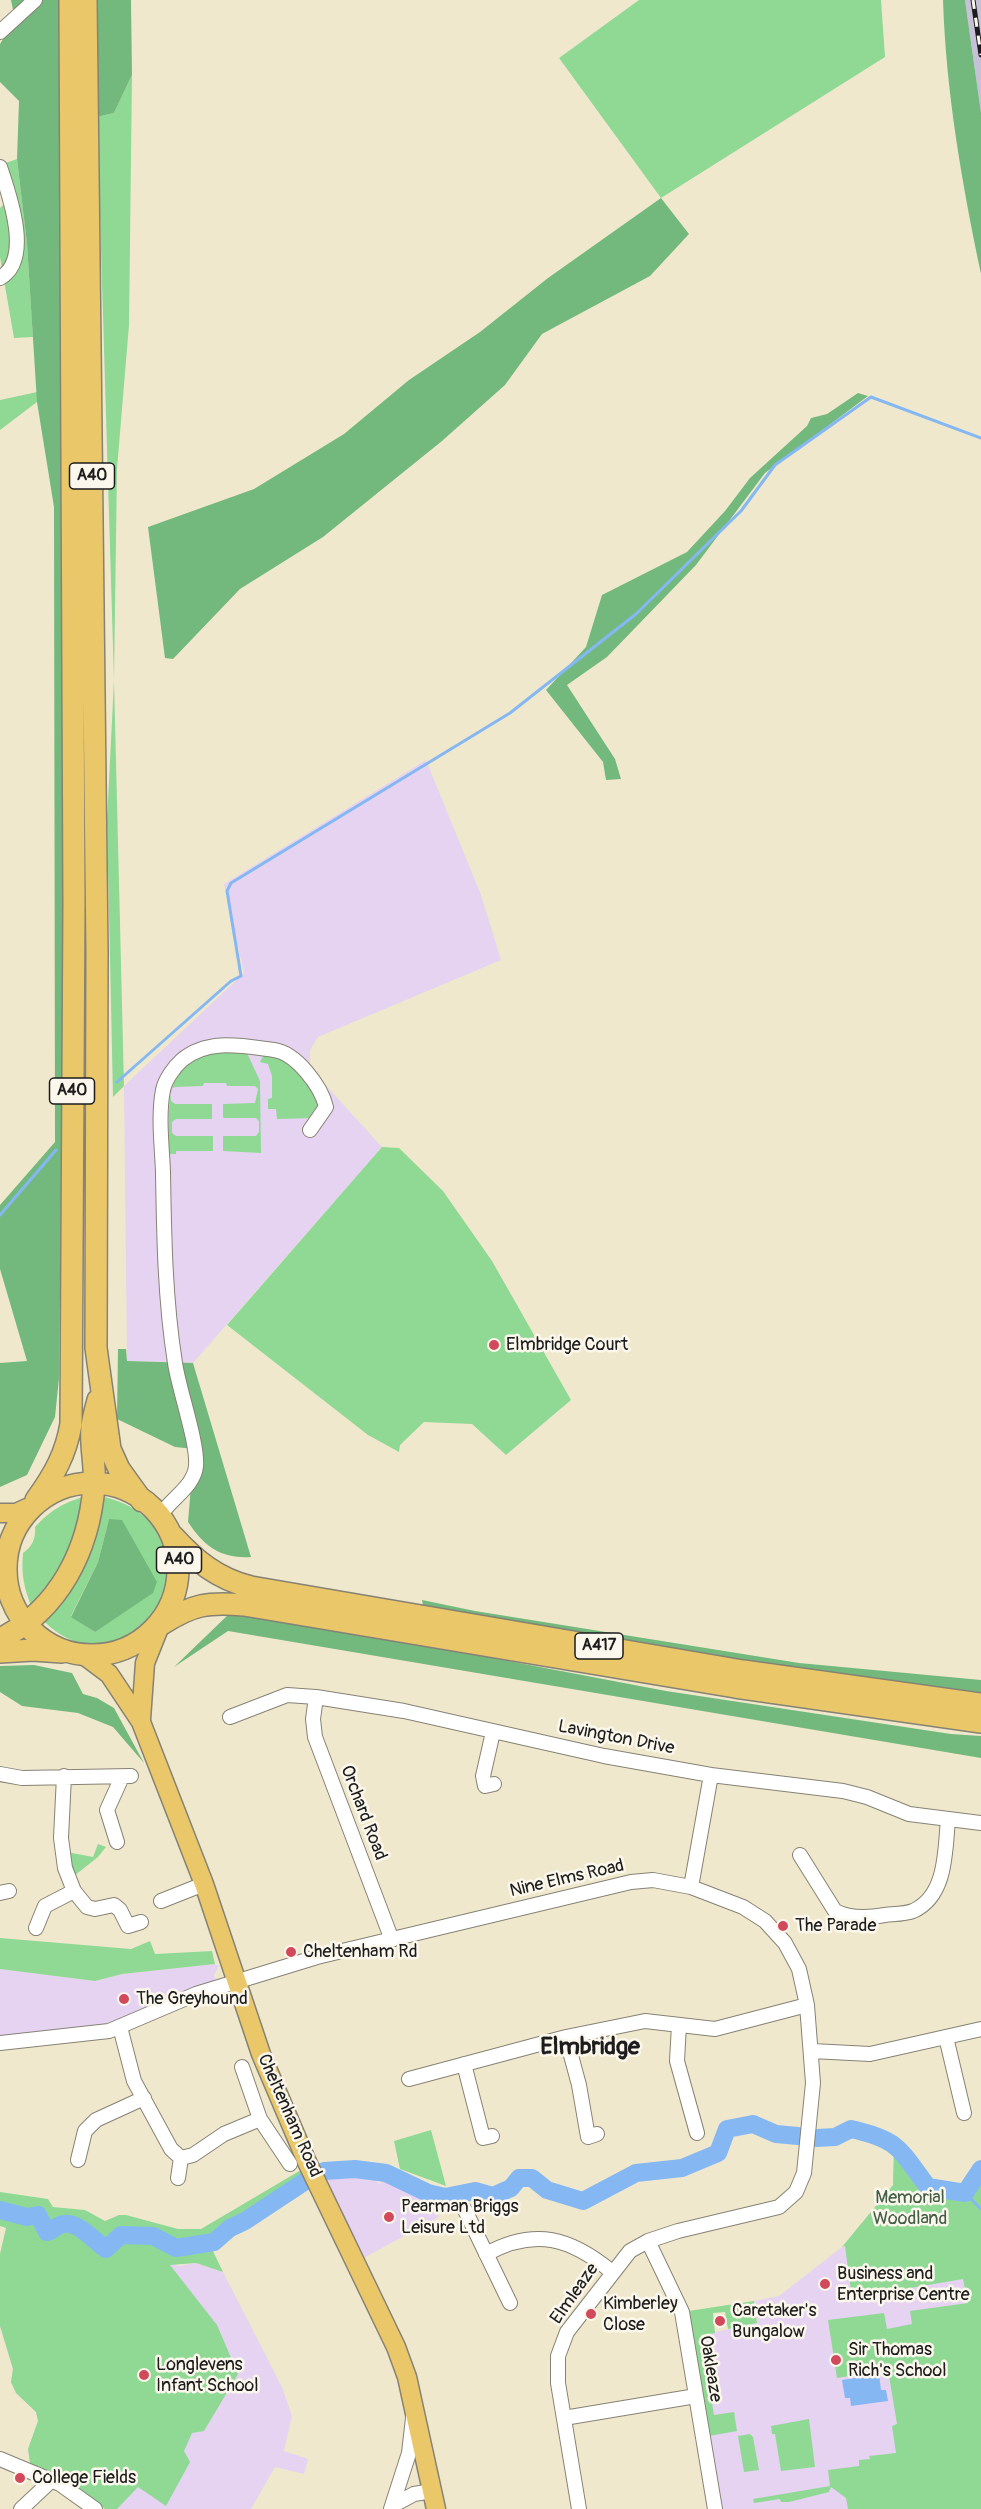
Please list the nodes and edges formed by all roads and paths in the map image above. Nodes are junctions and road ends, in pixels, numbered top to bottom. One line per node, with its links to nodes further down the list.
1 (35, 0): 4 (street)
2 (70, 0): 11 (highway, A40)
3 (86, 0): 8 (highway, A40)
4 (0, 32)
5 (0, 167): 6 (street)
6 (0, 278)
7 (310, 1130): 13 (street)
8 (101, 1384): 9 (highway, A40); 10 (highway, A40)
9 (94, 1484): 10 (highway, A40); 11 (highway, A40); 16 (highway, A40)
10 (142, 1501): 13 (highway, A40)
11 (31, 1504): 12 (main road); 15 (highway, A40)
12 (0, 1513)
13 (160, 1516): 14 (highway, A40)
14 (172, 1535): 17 (highway, A40); 22 (highway, A417)
15 (2, 1576): 16 (highway, A40)
16 (27, 1622): 18 (highway, A40); 20 (highway, A40)
17 (160, 1626): 20 (highway); 24 (main road, Cheltenham Road); 25 (highway, A417)
18 (0, 1640)
19 (0, 1652): 20 (highway)
20 (75, 1654): 24 (main road, Cheltenham Road)
21 (316, 1697): 23 (street, Lavington Drive); 26 (street, Lavington Drive); 43 (street, Orchard Road)
22 (981, 1704)
23 (230, 1717)
24 (141, 1722): 37 (main road, Cheltenham Road)
25 (981, 1722)
26 (493, 1732): 28 (street, Lavington Drive); 30 (street)
27 (0, 1774): 29 (street)
28 (711, 1775): 31 (street, Lavington Drive); 38 (street)
29 (64, 1776): 33 (street); 39 (street)
30 (485, 1786)
31 (948, 1819): 32 (street, Lavington Drive); 35 (street)
32 (981, 1823)
33 (117, 1842)
34 (800, 1855): 35 (street)
35 (808, 1868): 36 (street)
36 (794, 1875)
37 (204, 1884): 40 (street); 44 (main road, Cheltenham Road)
38 (691, 1887): 43 (street, Nine Elms Road); 45 (street, Nine Elms Road)
39 (74, 1891): 41 (street); 42 (street)
40 (170, 1902)
41 (141, 1922)
42 (36, 1928)
43 (392, 1940): 44 (street, Nine Elms Road)
44 (235, 1981): 47 (street, Nine Elms Road); 72 (main road, Cheltenham Road)
45 (807, 2006): 46 (street); 52 (street, Nine Elms Road)
46 (679, 2025): 49 (street); 59 (street)
47 (120, 2027): 51 (street, Nine Elms Road); 56 (street)
48 (981, 2029): 50 (street)
49 (566, 2037): 53 (street); 60 (street)
50 (946, 2037): 52 (street); 57 (street)
51 (0, 2043)
52 (812, 2051): 67 (street, Nine Elms Road)
53 (464, 2064): 55 (street); 61 (street)
54 (241, 2073): 58 (street)
55 (409, 2079)
56 (144, 2098): 62 (street); 63 (street)
57 (965, 2113)
58 (260, 2119): 63 (street); 64 (street)
59 (709, 2119)
60 (588, 2137)
61 (483, 2138)
62 (85, 2152)
63 (181, 2158): 65 (street)
64 (290, 2164)
65 (178, 2178)
66 (465, 2210): 68 (street)
67 (648, 2241): 69 (street, Elmleaze); 71 (street, Oakleaze)
68 (486, 2254): 69 (street); 70 (street)
69 (612, 2272): 73 (street, Elmleaze)
70 (510, 2303)
71 (696, 2396): 73 (street); 82 (street, Oakleaze)
72 (414, 2407): 76 (main road, Cheltenham Road); 77 (street)
73 (564, 2418): 81 (street, Elmleaze)
74 (0, 2459): 75 (street)
75 (52, 2480): 78 (street); 79 (street)
76 (432, 2491): 77 (street); 80 (main road, Cheltenham Road)
77 (392, 2508)
78 (21, 2509)
79 (95, 2509)
80 (436, 2509)
81 (579, 2509)
82 (715, 2509)

